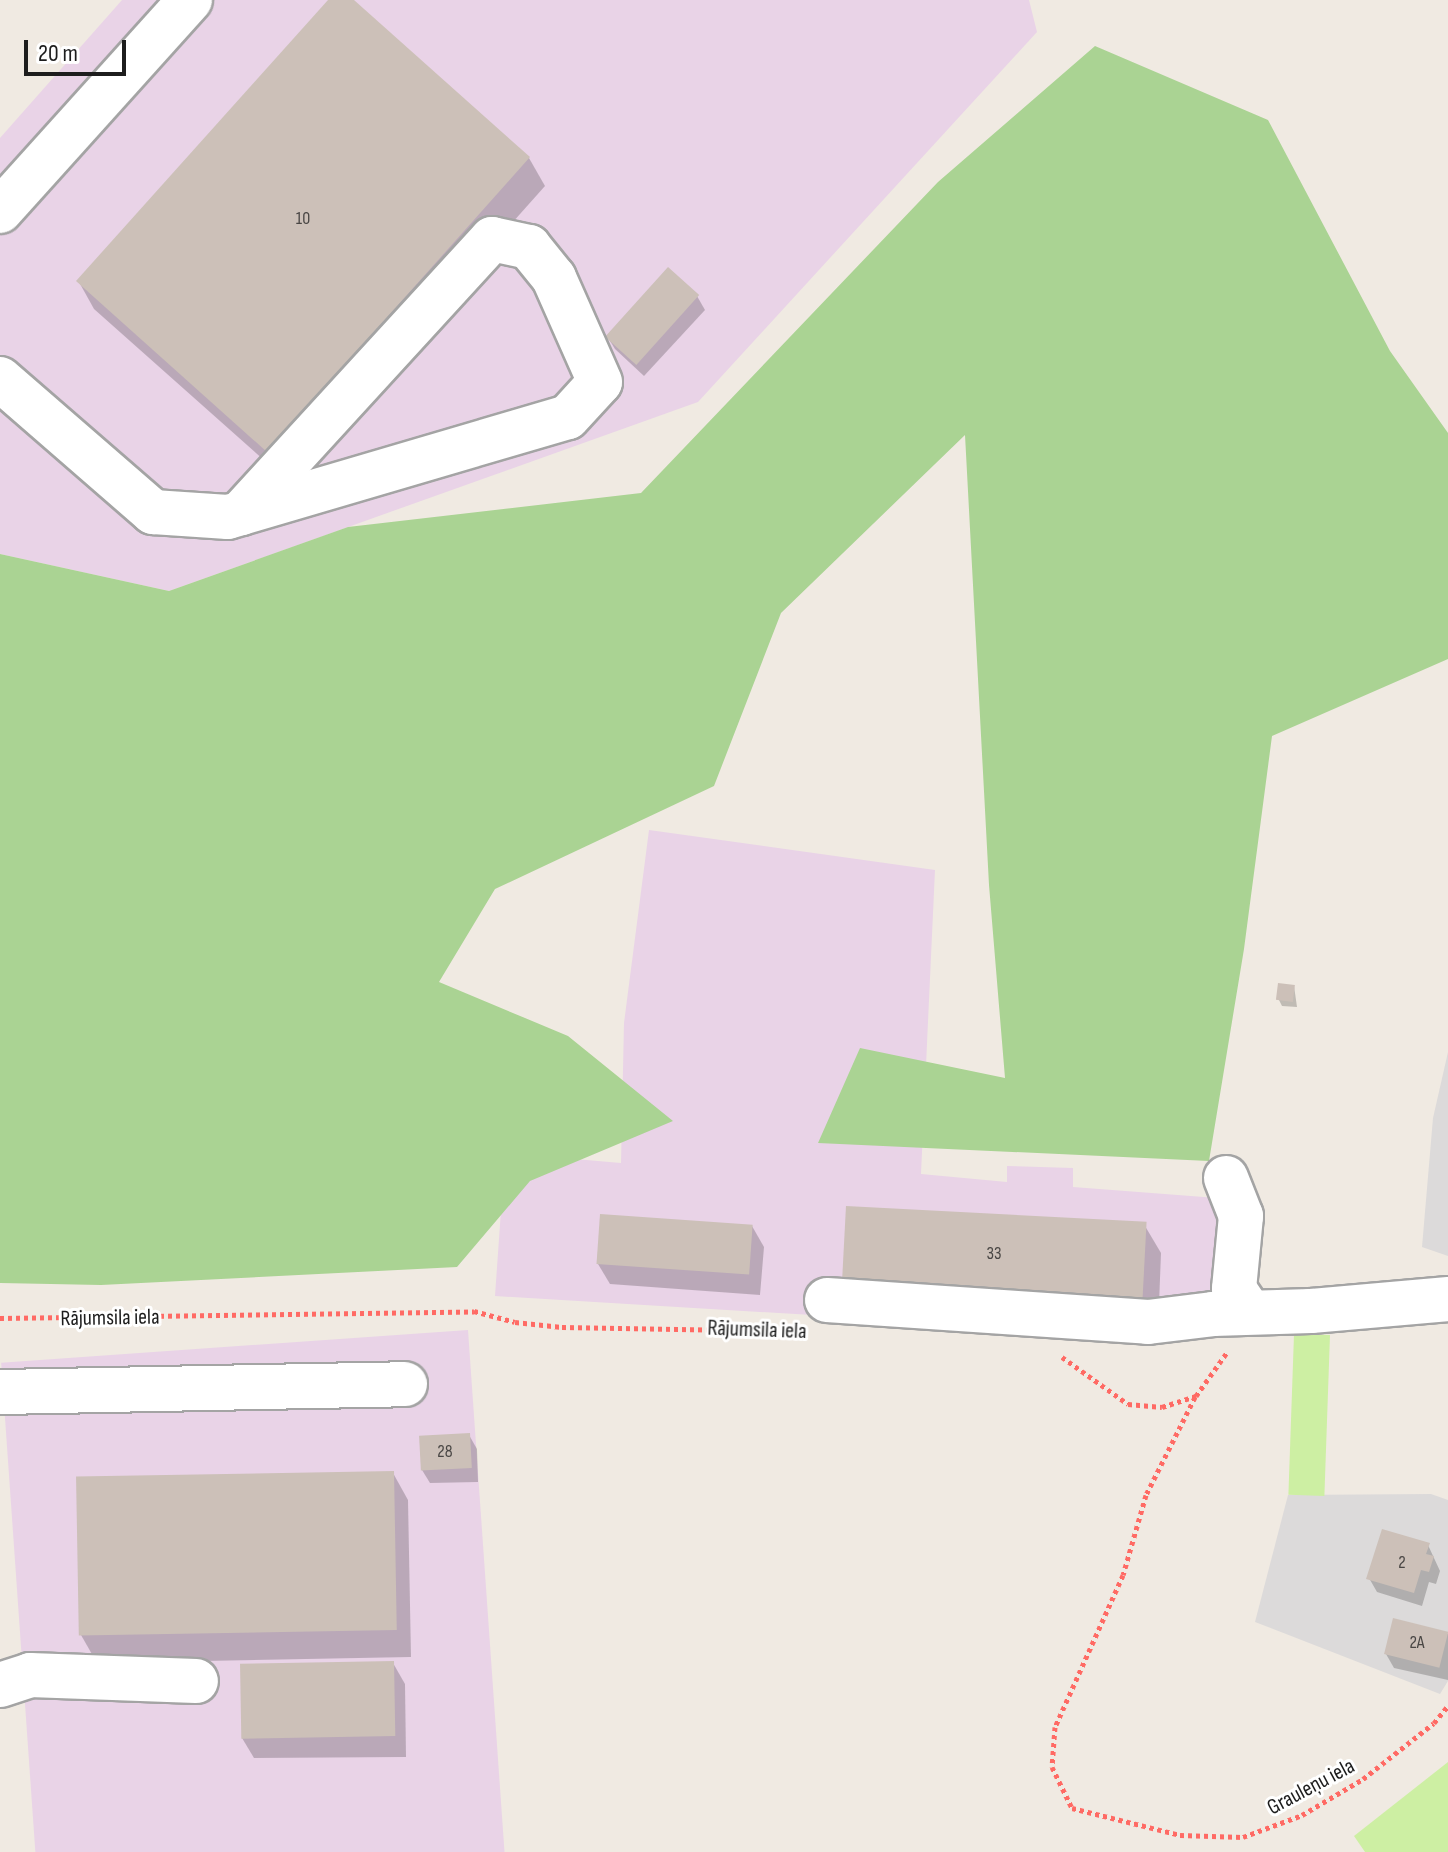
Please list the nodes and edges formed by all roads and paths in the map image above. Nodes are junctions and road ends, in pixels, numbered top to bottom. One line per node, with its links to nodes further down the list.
1 (190, 0): 2 (street)
2 (0, 211)
3 (0, 379): 4 (street)
4 (241, 513): 4 (street)
5 (1226, 1178): 7 (street)
6 (1448, 1299): 7 (street)
7 (1249, 1311): 8 (street); 13 (path)
8 (818, 1316): 9 (path, Rājumsila iela)
9 (0, 1318)
10 (1055, 1352): 13 (path)
11 (405, 1384): 12 (street)
12 (0, 1392)
13 (1196, 1396): 16 (path, Grauleņu iela)
14 (196, 1681): 15 (street)
15 (0, 1685)
16 (1448, 1706)

